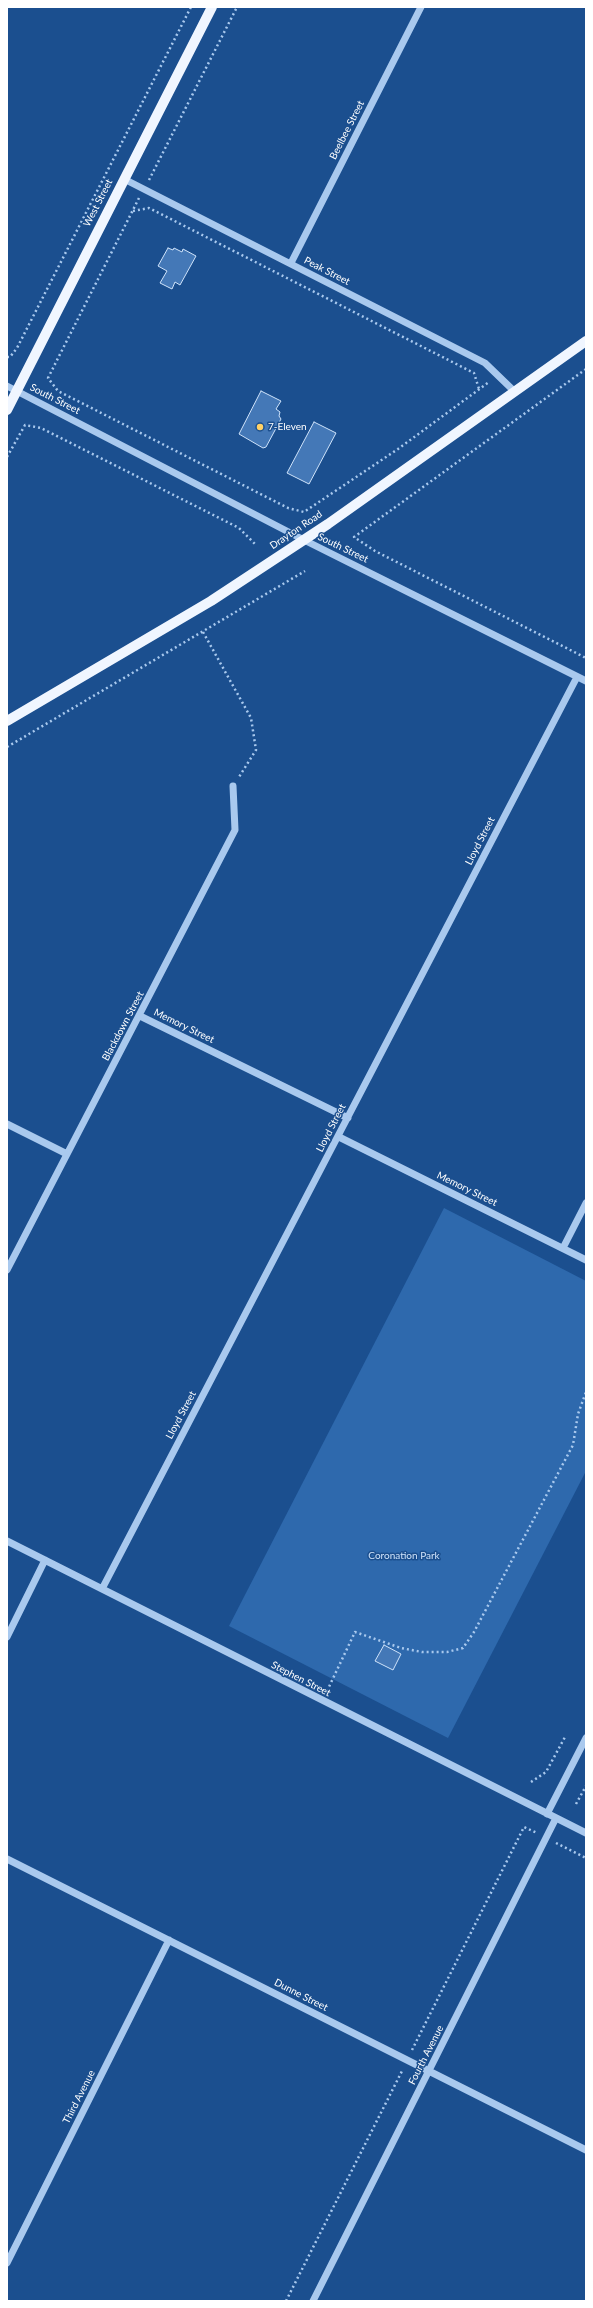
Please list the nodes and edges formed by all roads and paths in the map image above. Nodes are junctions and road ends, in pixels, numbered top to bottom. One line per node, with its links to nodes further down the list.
1 (191, 7): 10 (path)
2 (212, 7): 5 (main road, West Street)
3 (237, 7): 6 (path)
4 (421, 7): 8 (street, Beelbee Street)
5 (124, 179): 6 (street, Peak Street); 15 (main road, West Street)
6 (144, 189): 7 (path); 8 (street, Peak Street)
7 (133, 212): 14 (path); 14 (path)
8 (290, 263): 12 (street, Peak Street)
9 (586, 341): 16 (main road, Drayton Road)
10 (7, 357)
11 (586, 369): 23 (path)
12 (498, 376): 14 (path); 16 (street, Peak Street)
13 (7, 386): 15 (street, South Street)
14 (479, 389)
15 (17, 391): 17 (main road, West Street); 19 (street, South Street)
16 (514, 391): 19 (main road, Drayton Road)
17 (7, 410)
18 (7, 456): 20 (path)
19 (304, 540): 24 (street, South Street); 26 (main road, Drayton Road)
20 (256, 545)
21 (306, 571): 22 (path)
22 (203, 632): 27 (path); 28 (path)
23 (586, 658)
24 (577, 677): 25 (street, South Street); 30 (street, Lloyd Street)
25 (586, 681)
26 (7, 721)
27 (7, 747)
28 (233, 786): 29 (street, Blackdown Street)
29 (140, 1016): 30 (street, Memory Street); 33 (street, Blackdown Street)
30 (348, 1118): 32 (street, Lloyd Street)
31 (7, 1124): 33 (street)
32 (339, 1137): 35 (street, Memory Street); 41 (street, Lloyd Street)
33 (67, 1154): 37 (street, Blackdown Street)
34 (586, 1203): 35 (street)
35 (563, 1248): 36 (street, Memory Street)
36 (586, 1260)
37 (7, 1270)
38 (586, 1392): 43 (path)
39 (7, 1541): 40 (street, Stephen Street)
40 (45, 1560): 41 (street, Stephen Street); 42 (street)
41 (102, 1588): 43 (street, Stephen Street)
42 (7, 1637)
43 (323, 1701): 49 (street, Stephen Street)
44 (565, 1737): 46 (path)
45 (586, 1738): 49 (street)
46 (530, 1782)
47 (586, 1786): 48 (path)
48 (576, 1804)
49 (547, 1814): 50 (street, Stephen Street)
50 (556, 1818): 51 (street, Stephen Street); 54 (street, Fourth Avenue)
51 (586, 1833)
52 (7, 1859): 53 (street, Dunne Street)
53 (169, 1940): 54 (street, Dunne Street); 56 (street, Third Avenue)
54 (429, 2071): 55 (street, Dunne Street); 57 (street, Fourth Avenue)
55 (586, 2150)
56 (7, 2263)
57 (313, 2301)

